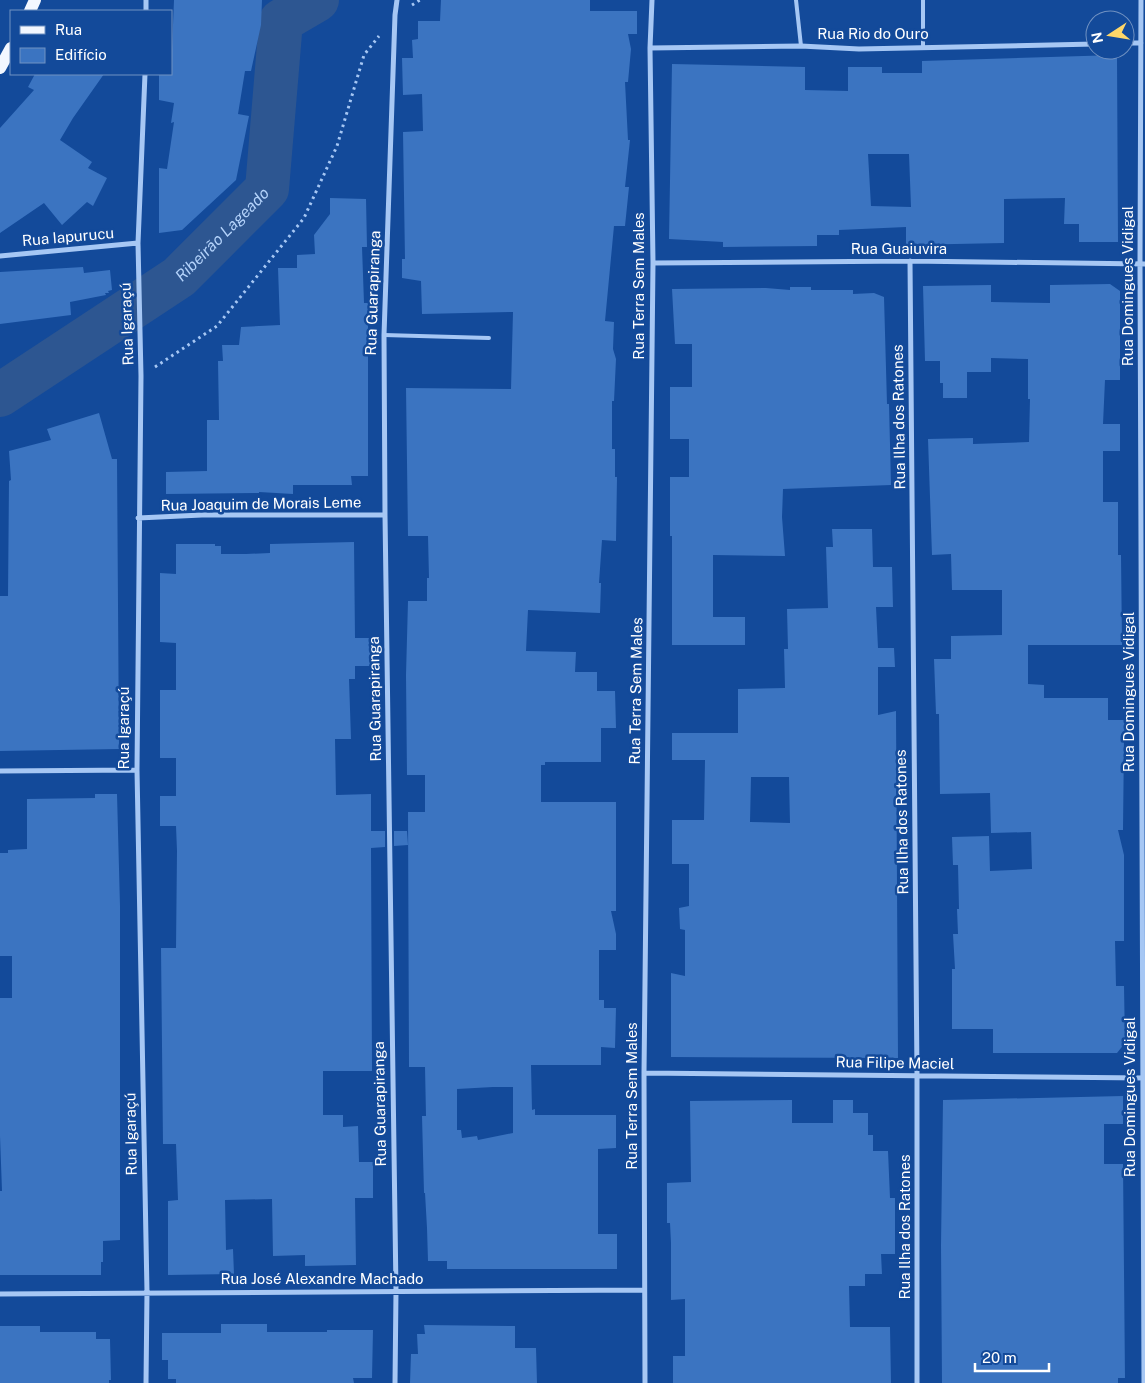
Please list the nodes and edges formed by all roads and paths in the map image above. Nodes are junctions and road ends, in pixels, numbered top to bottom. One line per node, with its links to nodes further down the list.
1 (398, 0): 7 (street, Rua Guarapiranga)
2 (420, 0): 7 (path)
3 (652, 0): 13 (street, Rua Terra Sem Males)
4 (796, 0): 11 (lane)
5 (923, 0): 12 (lane)
6 (1141, 0): 9 (street, Rua Domingues Vidigal)
7 (395, 15): 22 (street, Rua Guarapiranga); 24 (path)
8 (1135, 43): 9 (street)
9 (1142, 43): 21 (street, Rua Domingues Vidigal)
10 (1085, 44): 12 (street, Rua Rio do Ouro)
11 (800, 46): 12 (street, Rua Rio do Ouro); 13 (street, Rua Rio do Ouro)
12 (923, 47)
13 (650, 48): 20 (street, Rua Terra Sem Males)
14 (10, 50): 15 (main road)
15 (0, 68)
16 (145, 75): 17 (street, Rua Igaraçú)
17 (138, 244): 18 (street, Rua Iapurucu); 24 (street, Rua Igaraçú)
18 (0, 256)
19 (910, 262): 20 (street, Rua Guaiuvira); 21 (street, Rua Guaiuvira); 30 (street, Rua Ilha dos Ratones)
20 (653, 263): 29 (street, Rua Terra Sem Males)
21 (1143, 264): 31 (street, Rua Domingues Vidigal)
22 (384, 335): 23 (lane); 25 (street, Rua Guarapiranga)
23 (489, 338)
24 (141, 376): 26 (street, Rua Igaraçú)
25 (385, 515): 26 (street, Rua Joaquim de Morais Leme); 33 (street, Rua Guarapiranga)
26 (138, 518): 27 (street, Rua Igaraçú)
27 (137, 770): 28 (street); 34 (street, Rua Igaraçú)
28 (0, 771)
29 (644, 1073): 30 (street, Rua Filipe Maciel); 32 (street, Rua Terra Sem Males)
30 (917, 1076): 31 (street, Rua Filipe Maciel); 39 (street, Rua Ilha dos Ratones)
31 (1144, 1078): 40 (street, Rua Domingues Vidigal)
32 (644, 1290): 33 (street, Rua José Alexandre Machado); 38 (street, Rua Terra Sem Males)
33 (396, 1291): 34 (street, Rua José Alexandre Machado); 37 (street, Rua Guarapiranga)
34 (147, 1292): 35 (street, Rua José Alexandre Machado); 36 (street, Rua Igaraçú)
35 (0, 1294)
36 (146, 1383)
37 (395, 1383)
38 (645, 1383)
39 (917, 1383)
40 (1144, 1383)

